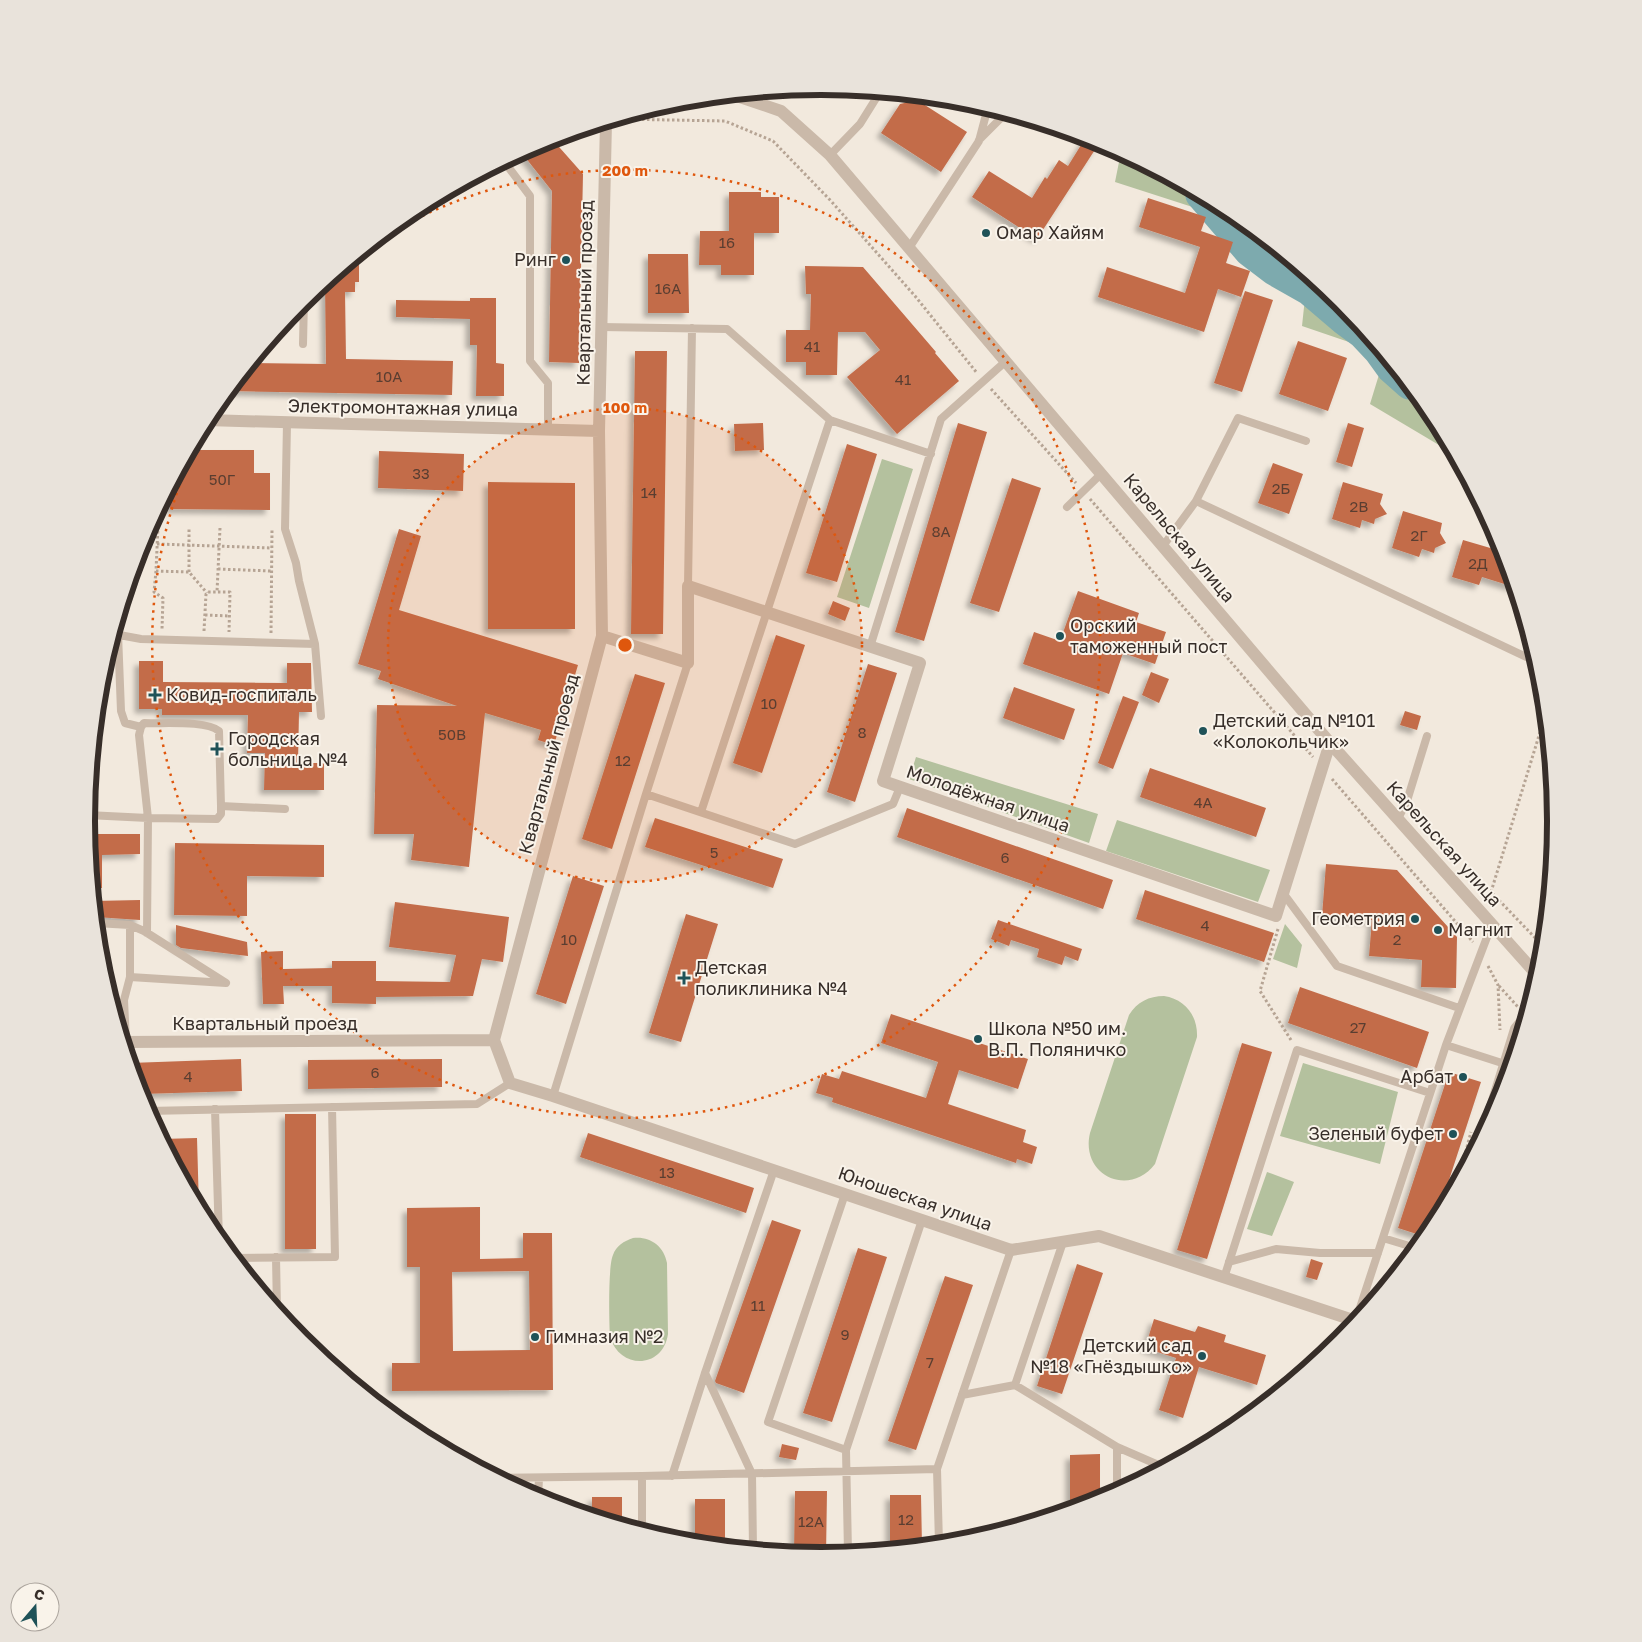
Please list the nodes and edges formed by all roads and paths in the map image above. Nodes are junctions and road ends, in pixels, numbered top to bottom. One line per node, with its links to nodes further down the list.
1 (876, 98): 8 (lane)
2 (747, 99): 8 (street, Карельская улица)
3 (986, 114): 7 (lane)
4 (1001, 118): 7 (lane)
5 (636, 119): 16 (path)
6 (606, 128): 12 (street, Квартальный проезд)
7 (979, 140): 10 (lane)
8 (830, 155): 10 (street, Карельская улица)
9 (508, 166): 20 (lane)
10 (909, 248): 15 (street, Карельская улица)
11 (304, 312): 14 (lane)
12 (601, 327): 13 (lane); 21 (street, Квартальный проезд)
13 (692, 328): 18 (lane); 41 (lane)
14 (303, 344)
15 (1005, 362): 16 (lane); 24 (street, Карельская улица)
16 (984, 381): 23 (lane); 25 (path)
17 (216, 420): 19 (street, Электромонтажная улица)
18 (830, 420): 23 (lane); 44 (lane)
19 (288, 423): 20 (street, Электромонтажная улица); 53 (lane)
20 (548, 430): 21 (street, Электромонтажная улица)
21 (599, 431): 48 (street, Квартальный проезд)
22 (1306, 441): 26 (lane)
23 (930, 454): 55 (lane)
24 (1101, 474): 25 (lane); 35 (street, Карельская улица)
25 (1083, 491): 27 (lane); 63 (path)
26 (1196, 501): 35 (lane); 56 (lane)
27 (1067, 507)
28 (158, 526): 32 (path)
29 (190, 527): 33 (path)
30 (220, 528): 34 (path)
31 (272, 529): 36 (path)
32 (157, 544): 33 (path); 38 (path)
33 (189, 546): 34 (path); 40 (path)
34 (219, 546): 36 (path); 37 (path)
35 (1164, 546): 62 (street, Карельская улица)
36 (272, 548): 39 (path)
37 (218, 569): 39 (path); 42 (path)
38 (156, 571): 40 (path); 49 (path)
39 (272, 571): 52 (path)
40 (189, 572): 43 (path)
41 (688, 586): 44 (street, Молодёжная улица); 57 (street)
42 (217, 592): 43 (path); 46 (path)
43 (207, 593): 45 (path)
44 (768, 612): 55 (street, Молодёжная улица); 68 (lane)
45 (205, 615): 46 (path); 50 (path)
46 (230, 616): 51 (path)
47 (120, 635): 49 (lane)
48 (602, 636): 57 (street); 88 (street, Квартальный проезд)
49 (162, 640): 50 (lane)
50 (203, 641): 51 (lane)
51 (229, 642): 52 (lane)
52 (271, 643): 53 (lane)
53 (315, 644): 58 (lane)
54 (117, 646): 59 (lane)
55 (870, 647): 64 (street, Молодёжная улица)
56 (1528, 658)
57 (688, 663): 65 (lane)
58 (321, 716)
59 (141, 727): 66 (lane); 70 (lane)
60 (1541, 728): 72 (path)
61 (1427, 736): 71 (lane)
62 (1330, 743): 63 (street); 71 (street, Карельская улица)
63 (1323, 768): 73 (street); 80 (path)
64 (900, 787): 68 (lane); 74 (street, Молодёжная улица)
65 (646, 794): 68 (lane); 96 (lane)
66 (221, 806): 67 (lane); 70 (lane)
67 (285, 809)
68 (701, 812)
69 (95, 815): 70 (lane)
70 (148, 818): 78 (lane)
71 (1398, 818): 76 (street, Карельская улица)
72 (1491, 892): 76 (path); 79 (path)
73 (1283, 893): 74 (street); 84 (lane)
74 (1276, 916): 91 (path)
75 (102, 923): 77 (lane)
76 (1492, 924): 80 (lane); 81 (street, Карельская улица)
77 (130, 925): 78 (lane); 82 (lane)
78 (147, 932): 82 (lane)
79 (1537, 940)
80 (1481, 952): 83 (path); 84 (lane)
81 (1532, 969)
82 (130, 977): 86 (lane)
83 (1498, 986): 85 (path); 87 (path)
84 (1459, 1008): 90 (lane)
85 (1521, 1012)
86 (125, 1024)
87 (1498, 1036)
88 (494, 1040): 89 (street, Квартальный проезд); 94 (street)
89 (130, 1042)
90 (1446, 1046): 92 (lane); 95 (lane)
91 (1298, 1050): 95 (lane); 112 (lane)
92 (1505, 1064)
93 (1501, 1075): 100 (street)
94 (510, 1083): 96 (street, Юношеская улица); 97 (lane)
95 (1430, 1093): 105 (lane)
96 (553, 1096): 101 (street, Юношеская улица)
97 (332, 1106): 98 (lane); 110 (lane)
98 (215, 1109): 99 (lane); 104 (lane)
99 (155, 1111)
100 (1482, 1120)
101 (774, 1170): 102 (street, Юношеская улица); 117 (lane)
102 (845, 1194): 103 (street, Юношеская улица); 121 (lane)
103 (922, 1220): 108 (street, Юношеская улица); 121 (lane)
104 (219, 1226)
105 (1383, 1238): 107 (lane); 109 (lane)
106 (1063, 1242): 108 (street, Юношеская улица); 113 (street, Юношеская улица); 118 (lane)
107 (1409, 1246)
108 (1011, 1250): 119 (lane)
109 (1378, 1253): 112 (lane); 115 (lane)
110 (276, 1257): 111 (lane); 114 (lane)
111 (241, 1258)
112 (1229, 1262): 113 (lane)
113 (1224, 1278): 116 (street, Юношеская улица)
114 (277, 1302)
115 (1361, 1306)
116 (1348, 1319)
117 (705, 1373): 125 (lane); 127 (lane)
118 (1015, 1385): 119 (lane); 120 (lane)
119 (962, 1395): 123 (lane)
120 (1116, 1447): 122 (lane); 130 (lane)
121 (846, 1450): 124 (lane)
122 (1157, 1464)
123 (937, 1469): 124 (lane); 133 (lane)
124 (847, 1471): 125 (lane); 135 (lane)
125 (752, 1474): 127 (lane); 134 (lane)
126 (642, 1476): 127 (lane); 129 (lane); 132 (lane)
127 (672, 1476)
128 (513, 1478): 129 (lane)
129 (539, 1478): 131 (lane)
130 (1117, 1484)
131 (538, 1490)
132 (642, 1524)
133 (938, 1537)
134 (753, 1543)
135 (848, 1546)

